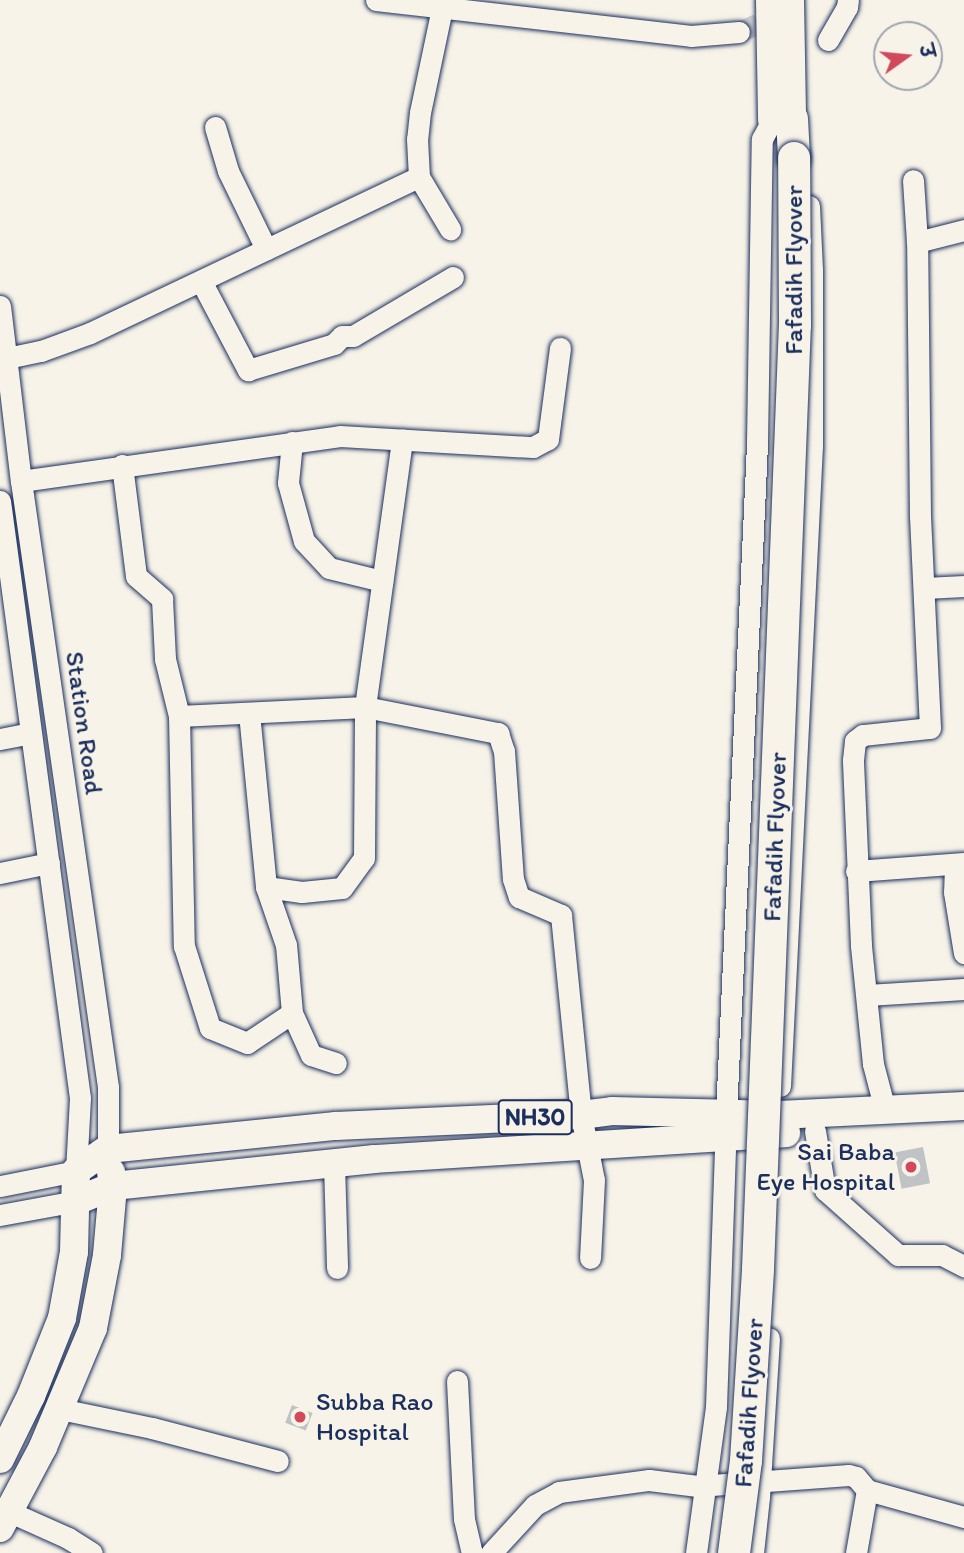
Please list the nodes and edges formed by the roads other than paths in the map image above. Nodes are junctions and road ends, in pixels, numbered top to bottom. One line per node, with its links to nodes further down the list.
1 (376, 0): 5 (street)
2 (770, 0): 8 (main road)
3 (848, 0): 7 (street)
4 (799, 2): 8 (main road)
5 (442, 8): 6 (street); 11 (street)
6 (739, 32)
7 (828, 40)
8 (782, 119): 10 (highway, Fafadih Flyover); 50 (street); 51 (street)
9 (215, 127): 16 (street)
10 (783, 158): 77 (highway, Fafadih Flyover); 78 (highway, Fafadih Flyover, bridge)
11 (419, 177): 13 (street); 16 (street)
12 (913, 180): 15 (street)
13 (450, 229)
14 (964, 230): 15 (street)
15 (917, 242): 30 (street)
16 (265, 249): 18 (street)
17 (453, 276): 18 (street)
18 (201, 281): 21 (street)
19 (0, 306): 21 (street, Station Road)
20 (560, 348): 22 (street)
21 (7, 358): 25 (street, Station Road)
22 (402, 440): 23 (street); 28 (street)
23 (292, 442): 24 (street); 28 (street)
24 (122, 465): 25 (street); 33 (street)
25 (21, 481): 54 (street, Station Road)
26 (0, 500): 27 (street, Station Road)
27 (2, 529): 34 (street, Station Road)
28 (382, 582): 31 (street)
29 (964, 586): 30 (street)
30 (925, 588): 38 (street)
31 (365, 707): 32 (street); 40 (street); 48 (street)
32 (249, 713): 33 (street); 40 (street)
33 (179, 716): 44 (street)
34 (30, 733): 35 (street); 36 (street, Station Road)
35 (0, 739)
36 (49, 863): 39 (street); 56 (street, Station Road)
37 (960, 864): 38 (street); 41 (street)
38 (856, 872): 43 (street)
39 (0, 873)
40 (266, 887): 44 (street)
41 (964, 953)
42 (964, 989): 43 (street)
43 (867, 995): 47 (street)
44 (292, 1013): 45 (street)
45 (336, 1063)
46 (964, 1106): 47 (main road, NH30)
47 (885, 1110): 50 (main road, NH30)
48 (580, 1115): 51 (main road, NH30); 53 (street); 54 (main road, NH30)
49 (964, 1123): 52 (main road, NH30)
50 (778, 1124): 51 (main road, NH30); 52 (main road, NH30); 68 (street)
51 (725, 1125): 53 (main road, NH30); 69 (street)
52 (815, 1131): 62 (street)
53 (587, 1145): 55 (main road, NH30); 61 (street)
54 (107, 1149): 56 (main road, NH30); 58 (main road)
55 (334, 1164): 58 (main road, NH30); 63 (street)
56 (76, 1171): 57 (street); 59 (main road)
57 (0, 1186)
58 (113, 1186): 59 (main road); 65 (main road)
59 (76, 1201): 60 (street); 66 (main road)
60 (0, 1214)
61 (590, 1258)
62 (964, 1266)
63 (337, 1268)
64 (457, 1381): 74 (street)
65 (60, 1409): 67 (street); 72 (main road)
66 (0, 1459)
67 (278, 1461)
68 (768, 1483): 69 (street); 70 (street); 79 (street); 80 (street)
69 (706, 1486): 75 (street); 76 (street)
70 (867, 1490): 71 (street); 81 (street)
71 (964, 1517)
72 (5, 1520): 73 (street)
73 (92, 1553)
74 (472, 1553)
75 (491, 1553)
76 (696, 1553)
77 (712, 1553)
78 (734, 1553)
79 (752, 1553)
80 (764, 1553)
81 (856, 1553)

